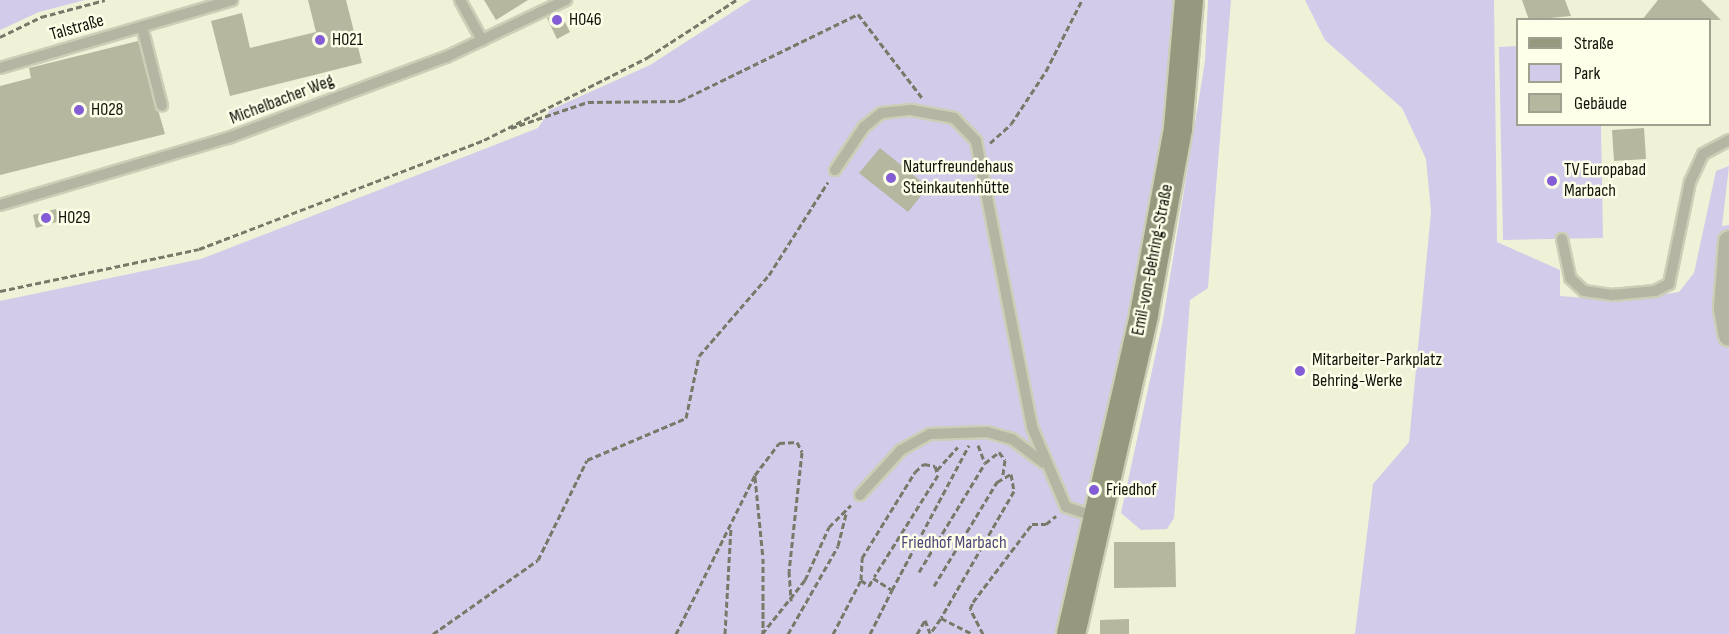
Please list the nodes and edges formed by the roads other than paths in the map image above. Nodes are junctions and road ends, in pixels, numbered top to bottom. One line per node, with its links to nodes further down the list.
1 (232, 0): 5 (lane, Talstraße)
2 (460, 0): 6 (lane)
3 (566, 0): 6 (lane, Michelbacher Weg)
4 (1189, 0): 17 (main road, Emil-von-Behring-Straße)
5 (142, 27): 7 (lane, Talstraße); 8 (lane)
6 (482, 40): 11 (lane, Michelbacher Weg)
7 (0, 68)
8 (162, 106)
9 (1729, 140): 12 (lane)
10 (835, 170): 15 (lane)
11 (0, 205)
12 (1562, 239)
13 (1729, 241): 14 (street)
14 (1729, 335)
15 (1044, 462): 16 (lane); 17 (lane)
16 (860, 495)
17 (1099, 518): 18 (main road, Emil-von-Behring-Straße)
18 (1071, 634)

